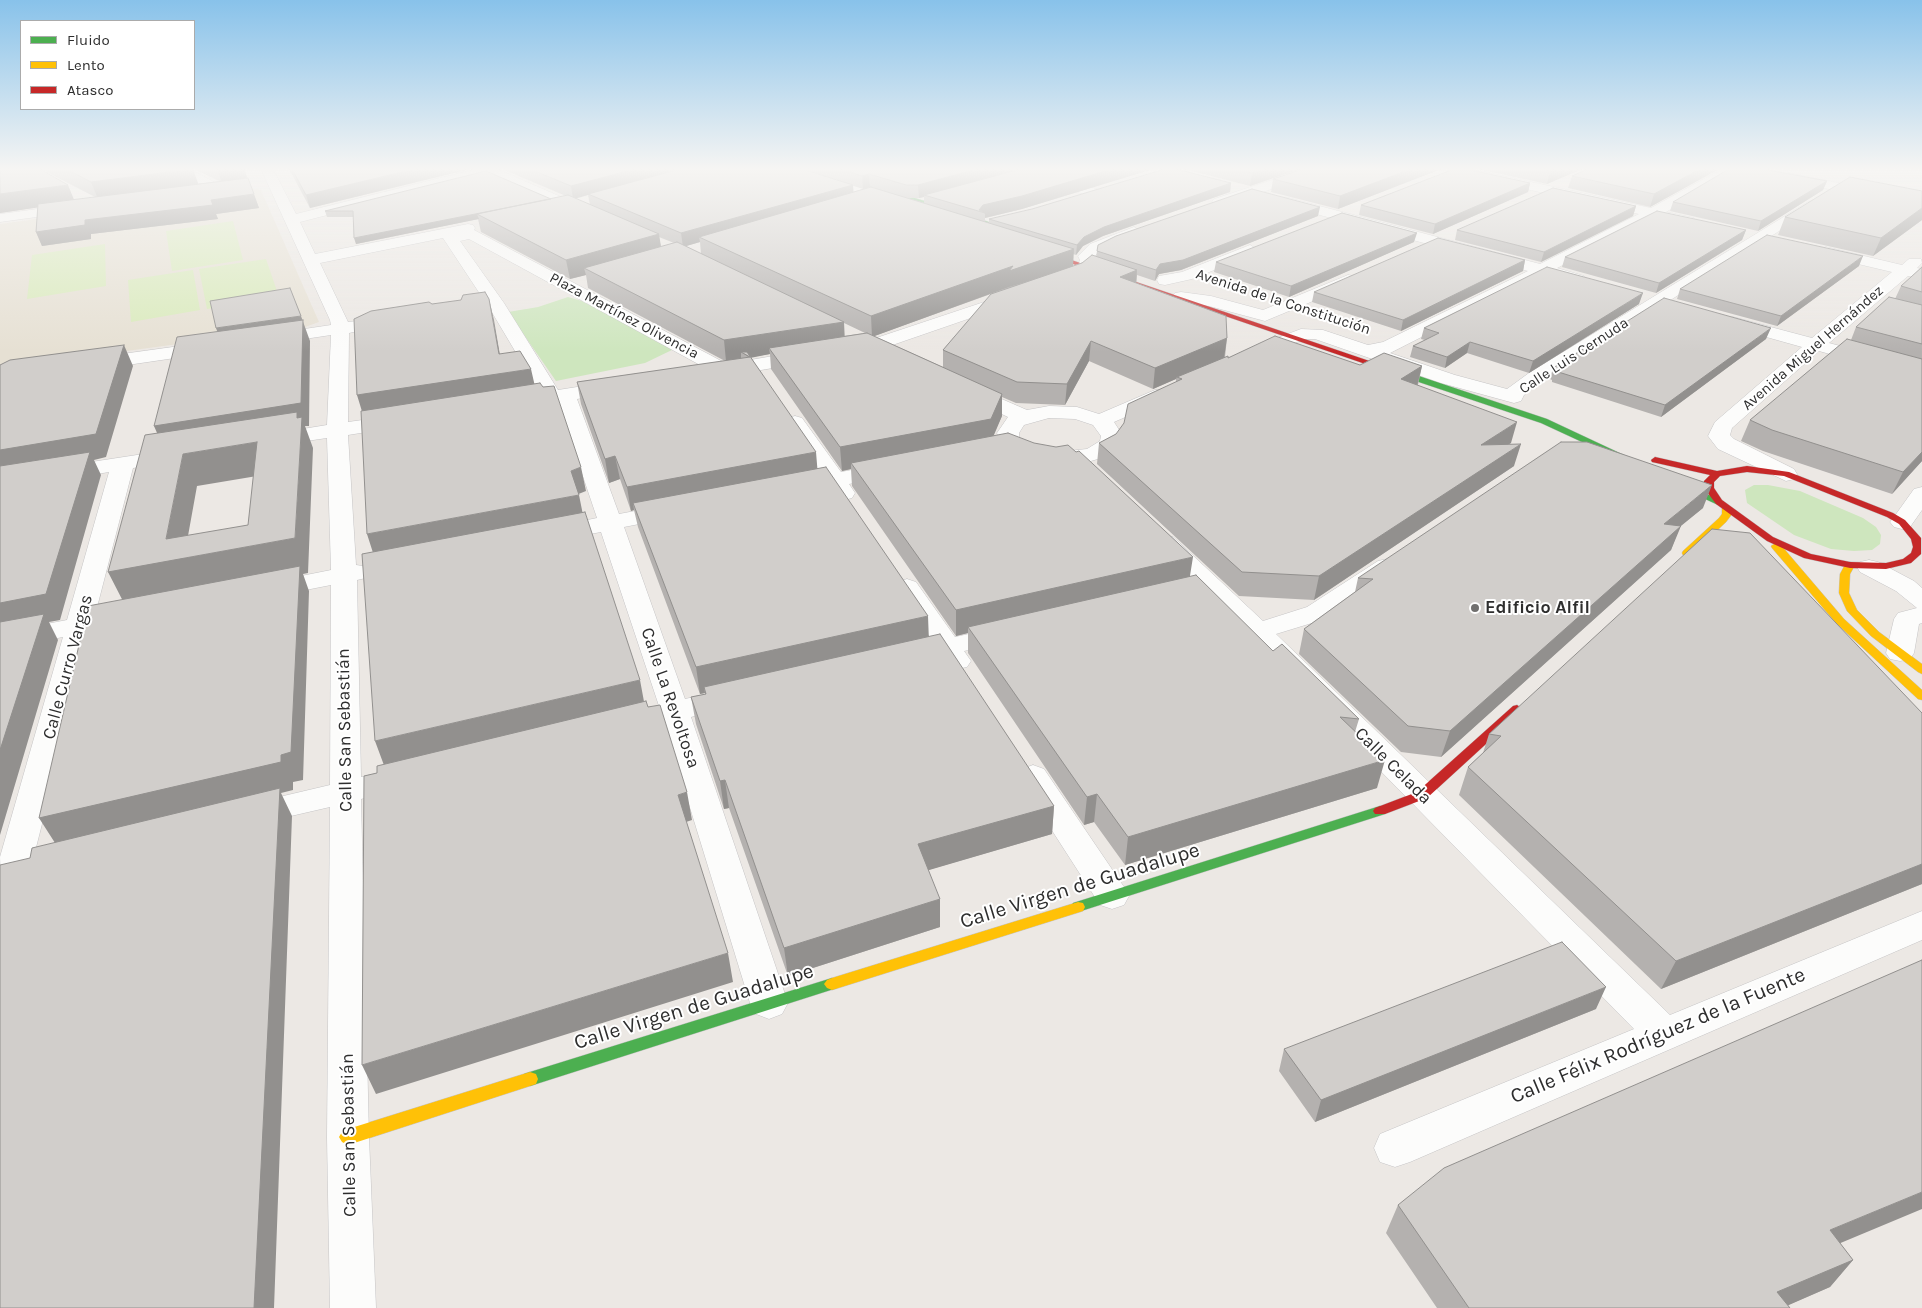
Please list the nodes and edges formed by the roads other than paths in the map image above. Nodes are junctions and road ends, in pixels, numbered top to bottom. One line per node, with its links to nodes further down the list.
1 (296, 230): 18 (street, Calle San Sebastián)
2 (456, 230): 18 (street)
3 (971, 230): 19 (street)
4 (1003, 230): 19 (street, Avenida de la Constitución)
5 (1141, 230): 19 (street)
6 (1395, 230): 12 (street)
7 (1619, 230): 20 (street)
8 (1772, 230): 11 (street, Calle Luis Cernuda)
9 (1454, 233): 12 (street)
10 (1743, 233): 11 (street)
11 (1761, 237): 13 (street); 31 (street, Calle Luis Cernuda)
12 (1436, 241): 16 (street); 20 (street)
13 (1780, 242)
14 (1265, 245): 25 (street)
15 (1808, 248): 21 (street)
16 (1410, 252)
17 (1922, 257): 21 (street, Avenida Miguel Hernández)
18 (310, 260): 38 (street, Calle San Sebastián)
19 (1082, 266): 22 (street); 25 (street, Avenida de la Constitución); 44 (street)
20 (1541, 269): 27 (street); 45 (street)
21 (1903, 270): 23 (street); 42 (street, Avenida Miguel Hernández)
22 (1112, 274): 30 (street)
23 (1922, 274)
24 (1359, 276): 35 (street)
25 (1165, 280): 35 (street, Avenida de la Constitución)
26 (588, 281): 28 (street)
27 (1596, 284)
28 (569, 286): 32 (street, Plaza Martínez Olivencia); 50 (street, Plaza Martínez Olivencia)
29 (1642, 296): 31 (street)
30 (1181, 297): 35 (street); 39 (street)
31 (1660, 301): 33 (street); 57 (street, Calle Luis Cernuda)
32 (495, 302): 34 (street); 56 (street, Plaza Martínez Olivencia)
33 (1678, 306)
34 (437, 312)
35 (1279, 316)
36 (1715, 317): 42 (street)
37 (369, 324): 38 (street)
38 (340, 329): 41 (street); 62 (street, Calle San Sebastián)
39 (1297, 330): 45 (street, Avenida de la Constitución); 47 (street); 57 (street); 66 (street)
40 (846, 334): 44 (street)
41 (253, 342)
42 (1815, 345): 52 (street); 64 (street, Avenida Miguel Hernández)
43 (224, 346): 49 (street)
44 (871, 346): 46 (street); 48 (street)
45 (1376, 348): 57 (street, Avenida de la Constitución)
46 (889, 355)
47 (1250, 356)
48 (756, 365): 50 (street); 74 (street)
49 (78, 366)
50 (724, 370): 51 (street)
51 (696, 374)
52 (1922, 374)
53 (953, 384): 59 (street)
54 (631, 385): 56 (street)
55 (1179, 387): 61 (street)
56 (559, 396): 58 (street); 81 (street, Calle La Revoltosa)
57 (1523, 401): 72 (street, Avenida de la Constitución)
58 (503, 405)
59 (1025, 417): 61 (street); 65 (street)
60 (416, 418): 62 (street)
61 (1100, 421): 65 (street)
62 (338, 430): 63 (street); 94 (street, Calle San Sebastián)
63 (250, 444)
64 (1726, 444): 72 (street, Avenida Miguel Hernández); 73 (street)
65 (1015, 446): 67 (street)
66 (1605, 448): 68 (street); 78 (street)
67 (990, 452)
68 (1557, 452)
69 (192, 453): 70 (street)
70 (123, 464): 75 (street); 99 (street, Calle Curro Vargas)
71 (912, 466): 74 (street)
72 (1722, 472): 73 (street, Avenida de la Constitución); 78 (street)
73 (1786, 474): 82 (street, Avenida de la Constitución)
74 (835, 480): 76 (street); 80 (street)
75 (0, 483)
76 (776, 491)
77 (1922, 494): 82 (street)
78 (1723, 505): 86 (street); 88 (street)
79 (698, 506): 81 (street)
80 (856, 512)
81 (610, 523): 85 (street); 111 (street, Calle La Revoltosa)
82 (1905, 525): 84 (street); 89 (street)
83 (1147, 526): 101 (street, Calle Celada)
84 (1922, 534)
85 (532, 538)
86 (1770, 539): 91 (street); 109 (street)
87 (1405, 553): 101 (street)
88 (1680, 560)
89 (1908, 561): 90 (street); 91 (street)
90 (1922, 562)
91 (1859, 566): 96 (street); 104 (street)
92 (385, 567): 94 (street)
93 (894, 568): 103 (street)
94 (344, 575): 95 (street); 115 (street, Calle San Sebastián)
95 (249, 593)
96 (1922, 602)
97 (146, 613): 99 (street)
98 (1922, 615): 104 (street)
99 (80, 625): 102 (street); 119 (street, Calle Curro Vargas)
100 (1032, 628): 103 (street)
101 (1258, 632): 116 (street, Calle Celada)
102 (0, 640)
103 (948, 647): 105 (street); 107 (street)
104 (1900, 653): 106 (street)
105 (891, 660)
106 (1922, 670)
107 (970, 680)
108 (760, 691): 111 (street)
109 (1922, 696)
110 (1525, 701): 116 (street, Calle Virgen de Guadalupe)
111 (675, 711): 112 (street); 122 (street, Calle La Revoltosa)
112 (598, 730)
113 (1019, 755): 120 (street)
114 (423, 773): 115 (street)
115 (346, 792): 117 (street); 124 (street, Calle San Sebastián)
116 (1422, 795): 120 (street, Calle Virgen de Guadalupe); 123 (street, Calle Celada)
117 (222, 821)
118 (42, 864): 119 (street)
119 (7, 873)
120 (1112, 896): 122 (street, Calle Virgen de Guadalupe)
121 (1922, 925): 123 (street, Calle Félix Rodríguez de la Fuente)
122 (769, 1003): 124 (street, Calle Virgen de Guadalupe)
123 (1664, 1034): 125 (street, Calle Félix Rodríguez de la Fuente)
124 (348, 1137): 126 (street, Calle San Sebastián)
125 (1395, 1148)
126 (353, 1308)

